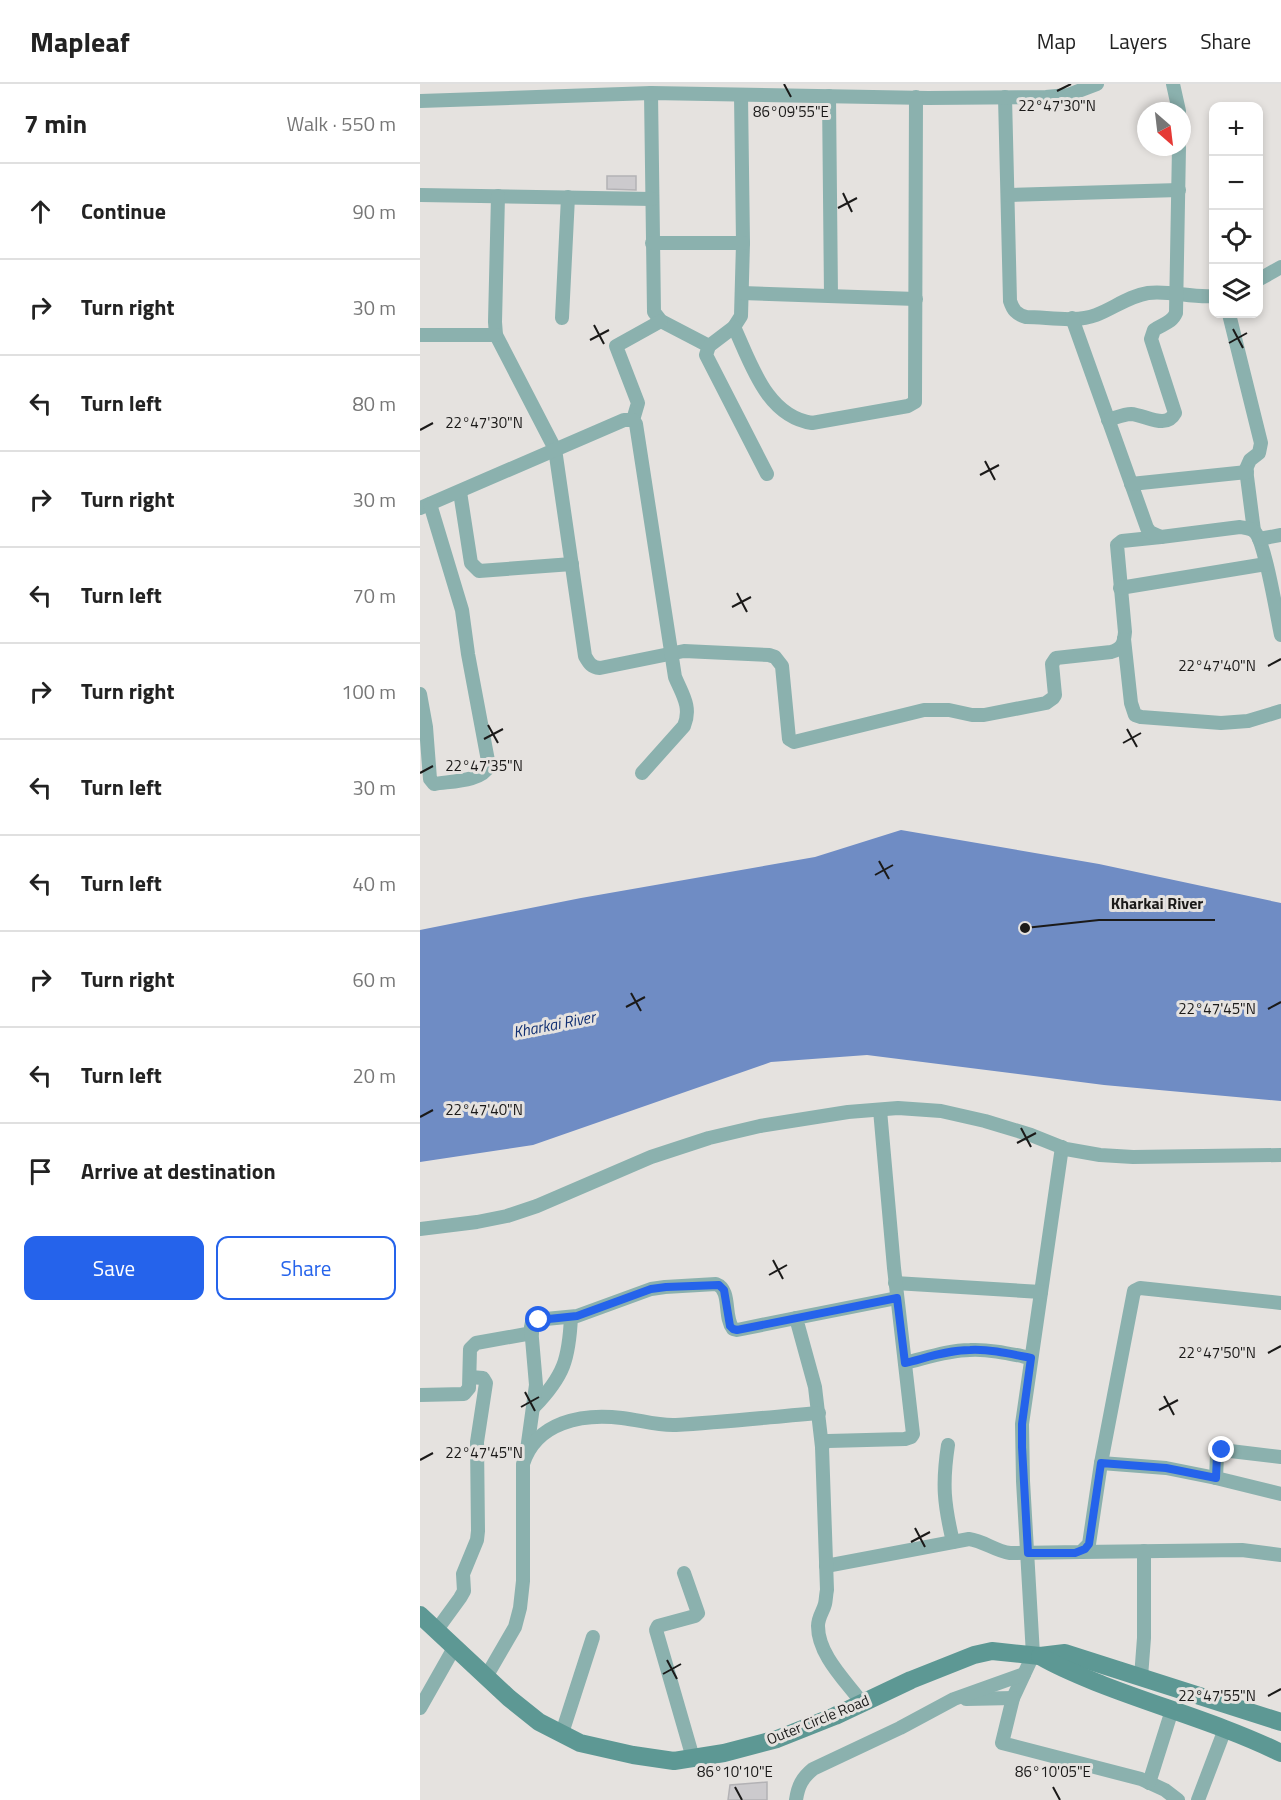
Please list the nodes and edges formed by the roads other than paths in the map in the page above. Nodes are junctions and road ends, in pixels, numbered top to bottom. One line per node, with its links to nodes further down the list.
1 (1097, 84): 4 (street)
2 (1173, 84): 11 (street)
3 (767, 89): 6 (street); 7 (street)
4 (1047, 91): 9 (street)
5 (651, 93): 6 (street); 10 (street); 18 (street)
6 (741, 95): 20 (street)
7 (829, 96): 8 (street); 25 (street)
8 (916, 97): 9 (street); 27 (street)
9 (1005, 98): 15 (street)
10 (420, 101)
11 (1177, 102)
12 (1179, 156): 13 (street)
13 (1179, 190): 15 (street); 24 (street)
14 (420, 195): 16 (street)
15 (1008, 195): 29 (street)
16 (498, 196): 17 (street); 34 (street)
17 (568, 197): 18 (street); 28 (street)
18 (652, 199): 19 (street)
19 (652, 243): 20 (street); 31 (street)
20 (743, 243): 23 (street)
21 (1281, 269): 22 (street)
22 (1263, 278)
23 (742, 293): 25 (street); 32 (street)
24 (1177, 295): 26 (street); 29 (street); 37 (street)
25 (831, 296): 27 (street)
26 (1209, 296)
27 (916, 299): 32 (street)
28 (562, 318)
29 (1072, 318): 37 (street)
30 (1230, 318): 39 (street)
31 (661, 321): 35 (street); 36 (street)
32 (734, 327): 35 (street)
33 (420, 335): 34 (street)
34 (496, 335): 38 (street)
35 (709, 346): 40 (street)
36 (633, 420): 38 (street); 52 (street)
37 (1108, 420): 41 (street)
38 (555, 449): 42 (street); 47 (street)
39 (1247, 472): 41 (street); 44 (street)
40 (767, 474)
41 (1131, 484): 46 (street)
42 (460, 492): 43 (street); 47 (street)
43 (425, 506): 55 (street)
44 (1257, 535): 45 (street); 46 (street); 48 (street)
45 (1281, 535)
46 (1161, 537): 49 (street)
47 (572, 564): 52 (street)
48 (1266, 564): 49 (street); 50 (street)
49 (1120, 588): 51 (street)
50 (1281, 635)
51 (1124, 639): 52 (street); 54 (street)
52 (672, 653): 56 (street)
53 (420, 694): 55 (street)
54 (1281, 711)
55 (423, 728)
56 (642, 773)
57 (880, 1110): 58 (street); 60 (street); 61 (street)
58 (1062, 1147): 59 (street); 62 (street)
59 (1281, 1155)
60 (420, 1229)
61 (895, 1283): 62 (street); 63 (street)
62 (1041, 1292): 68 (street)
63 (897, 1298): 66 (street); 69 (street)
64 (1281, 1303): 78 (street)
65 (571, 1317): 66 (street); 67 (street); 72 (street)
66 (796, 1318): 73 (street)
67 (532, 1334): 70 (street); 72 (street)
68 (1031, 1358): 69 (street); 84 (street)
69 (905, 1363): 75 (street)
70 (470, 1377): 71 (street); 89 (street)
71 (420, 1395)
72 (534, 1407): 76 (street)
73 (819, 1413): 75 (street); 76 (street)
74 (948, 1445): 81 (street)
75 (822, 1447): 86 (street)
76 (526, 1452): 94 (street)
77 (1281, 1457): 79 (street)
78 (1101, 1463): 79 (street); 83 (street)
79 (1216, 1478): 80 (street)
80 (1281, 1494)
81 (953, 1542): 84 (street); 86 (street)
82 (1144, 1551): 83 (street); 85 (street); 95 (street)
83 (1081, 1552): 84 (street)
84 (1028, 1553): 92 (street)
85 (1281, 1555)
86 (826, 1566): 98 (street)
87 (684, 1573): 105 (street)
88 (420, 1616): 89 (main road, Outer Circle Road)
89 (436, 1631): 91 (main road, Outer Circle Road)
90 (593, 1637): 103 (street)
91 (454, 1648): 94 (main road, Outer Circle Road); 99 (street)
92 (1037, 1655): 93 (street); 95 (main road, Outer Circle Road); 98 (main road, Outer Circle Road); 100 (main road, Outer Circle Road)
93 (1024, 1674): 96 (street); 97 (street)
94 (486, 1677): 103 (main road, Outer Circle Road)
95 (1141, 1677): 101 (main road, Outer Circle Road)
96 (1013, 1698): 97 (street); 106 (street)
97 (954, 1699): 107 (street)
98 (862, 1703): 105 (main road, Outer Circle Road)
99 (420, 1708)
100 (1172, 1710): 102 (main road, Outer Circle Road); 106 (street)
101 (1281, 1722)
102 (1225, 1729): 104 (main road, Outer Circle Road); 109 (street)
103 (562, 1733): 105 (main road, Outer Circle Road)
104 (1281, 1753)
105 (693, 1758)
106 (1149, 1783): 108 (street)
107 (796, 1800)
108 (1178, 1800)
109 (1198, 1800)

